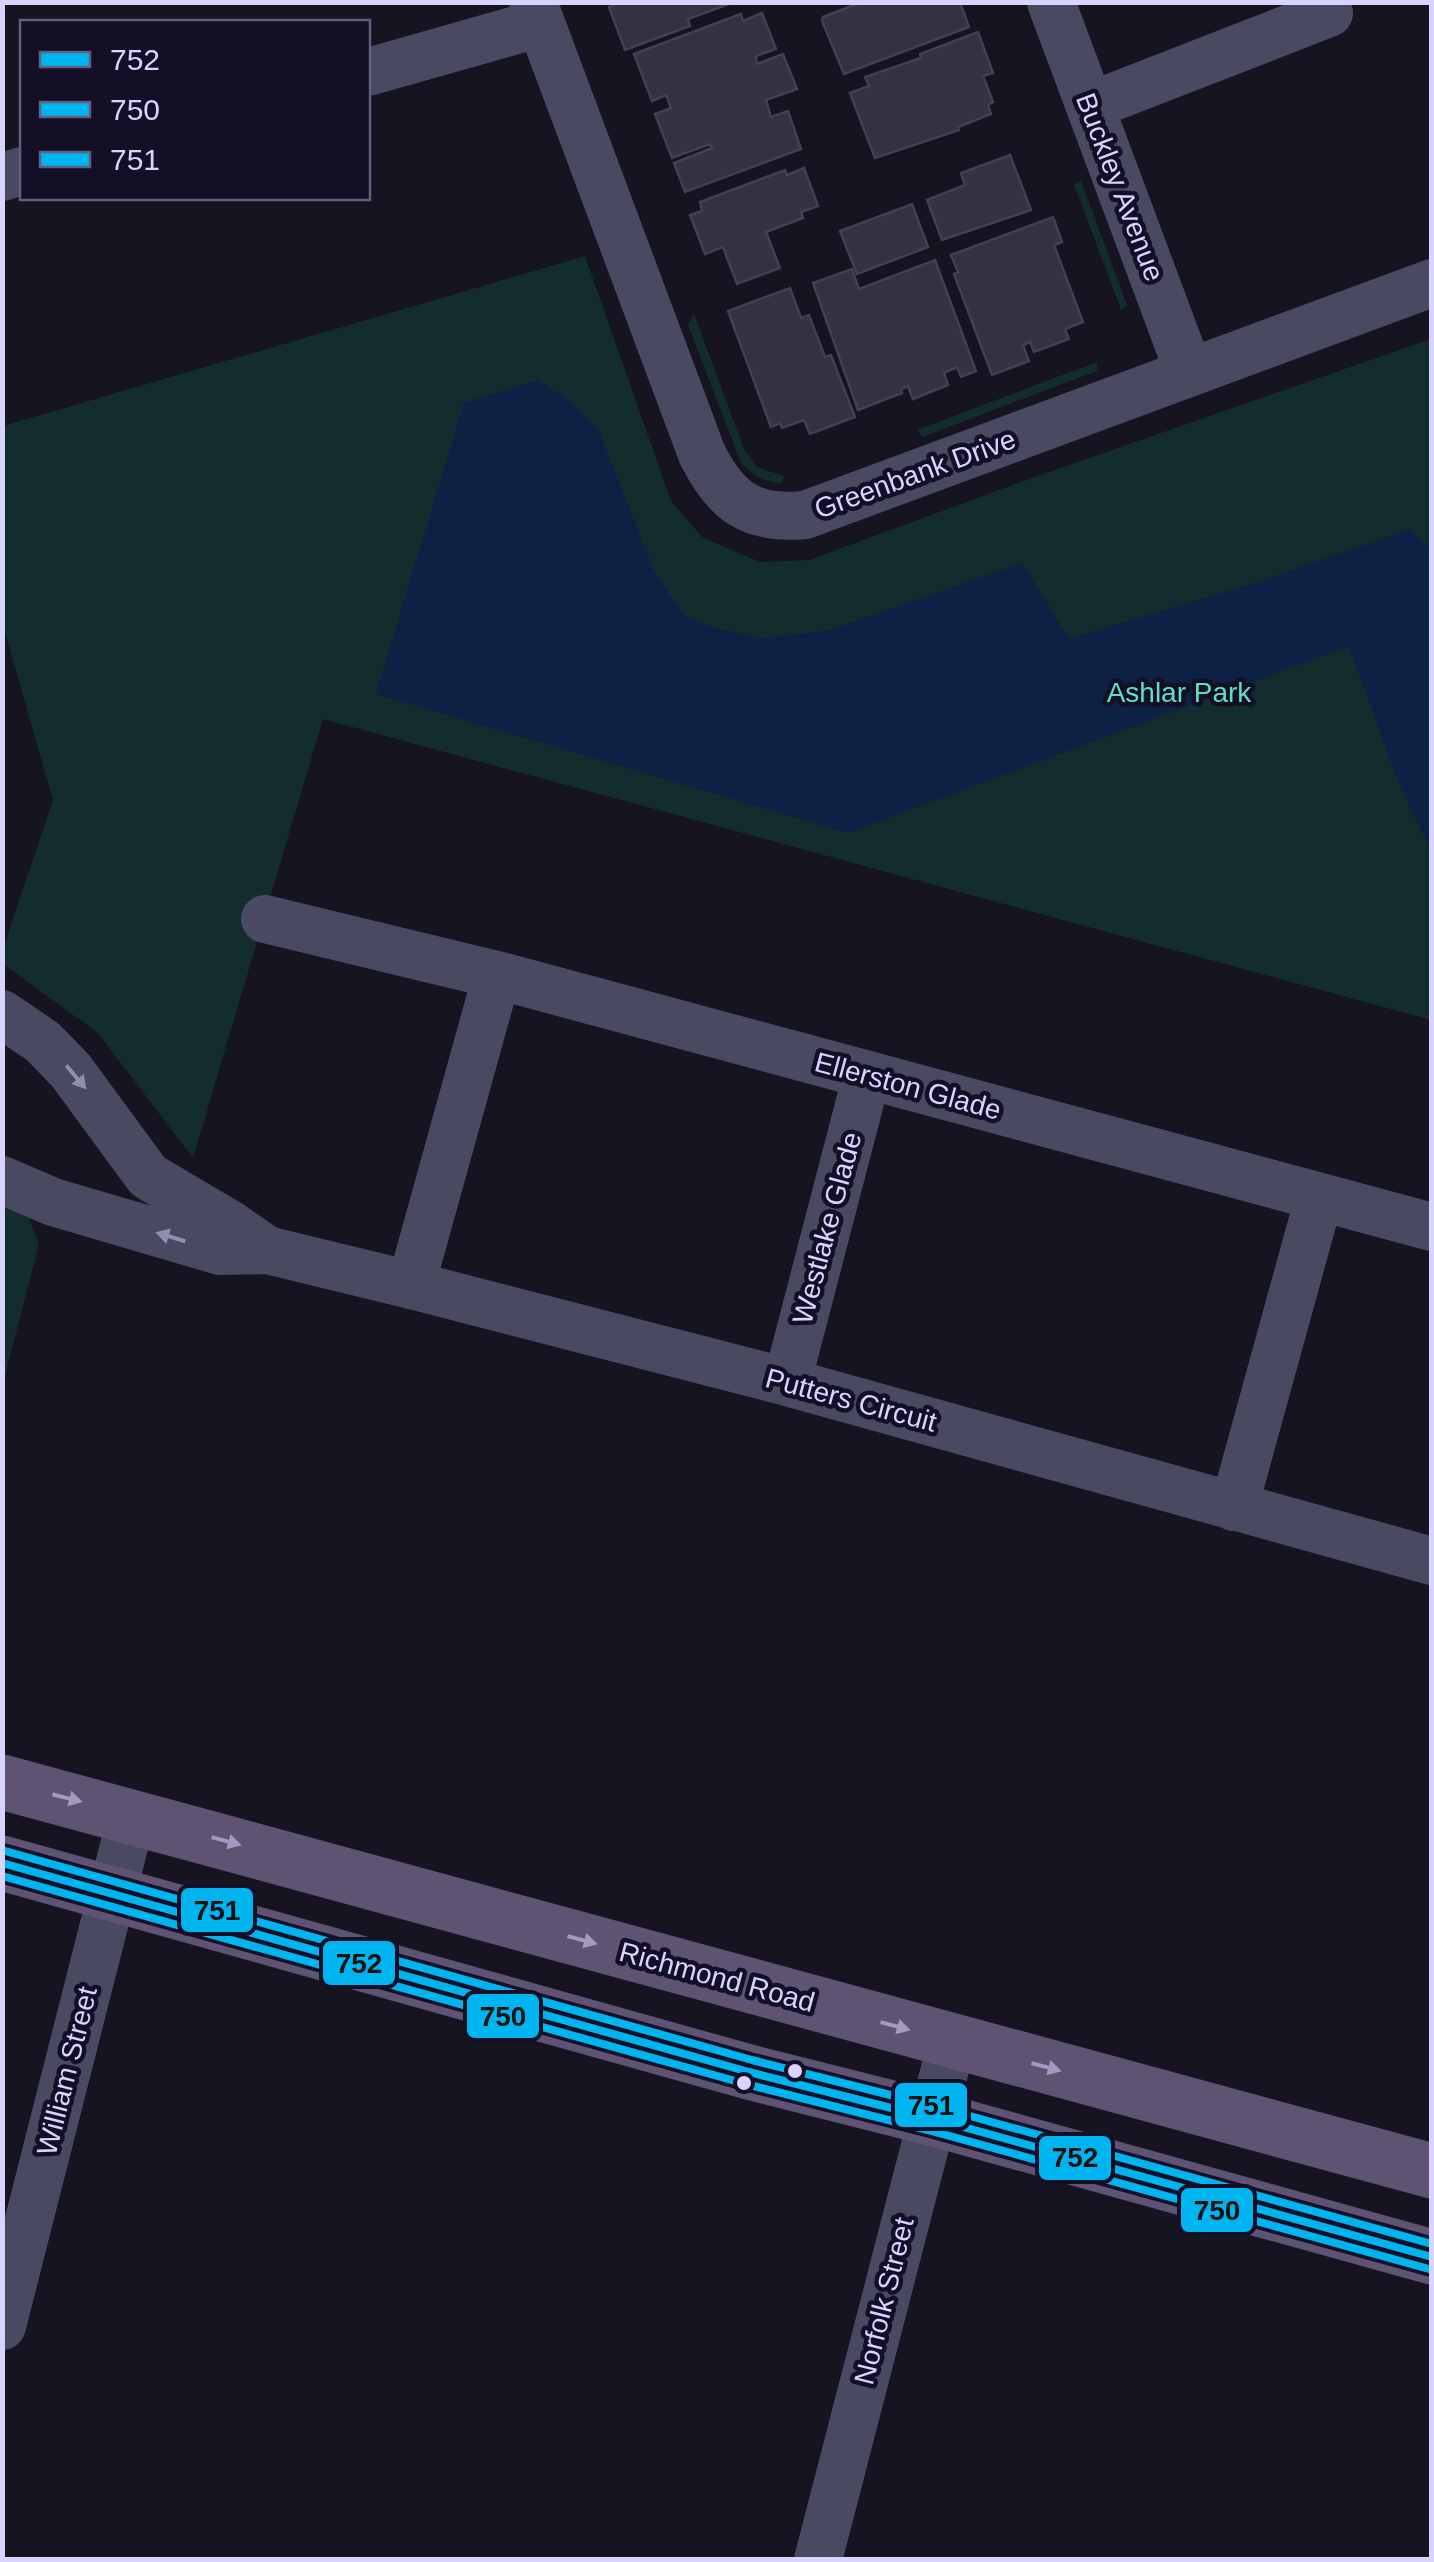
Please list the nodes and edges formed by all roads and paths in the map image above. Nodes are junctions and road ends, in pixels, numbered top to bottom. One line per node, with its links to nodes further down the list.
1 (1051, 2): 5 (street, Buckley Avenue)
2 (1326, 2): 5 (street)
3 (537, 13): 4 (street); 7 (street, Greenbank Drive)
4 (370, 71)
5 (1090, 106): 7 (street, Buckley Avenue)
6 (1432, 283): 7 (street, Greenbank Drive)
7 (1190, 372)
8 (265, 918): 9 (street, Ellerston Glade)
9 (496, 975): 11 (street, Ellerston Glade); 16 (street)
10 (2, 1014): 15 (street, Putters Circuit, one-way to 15)
11 (867, 1076): 13 (street, Ellerston Glade); 17 (street, Westlake Glade)
12 (2, 1180): 15 (street, Putters Circuit, one-way to 12)
13 (1319, 1198): 14 (street, Ellerston Glade); 18 (street)
14 (1432, 1227)
15 (266, 1250): 16 (street, Putters Circuit)
16 (411, 1285): 17 (street, Putters Circuit)
17 (787, 1382): 18 (street, Putters Circuit)
18 (1234, 1507): 19 (street, Putters Circuit)
19 (1432, 1561)
20 (2, 1782): 21 (main road, Richmond Road, one-way to 21)
21 (132, 1815): 23 (street, William Street); 24 (main road, Richmond Road, one-way to 24)
22 (2, 1863): 23 (main road)
23 (112, 1892): 25 (main road); 28 (street, William Street)
24 (952, 2042): 25 (street, Norfolk Street); 26 (main road, Richmond Road, one-way to 26)
25 (931, 2118): 27 (main road); 29 (street, Norfolk Street)
26 (1432, 2170)
27 (1432, 2257)
28 (2, 2326)
29 (818, 2560)

